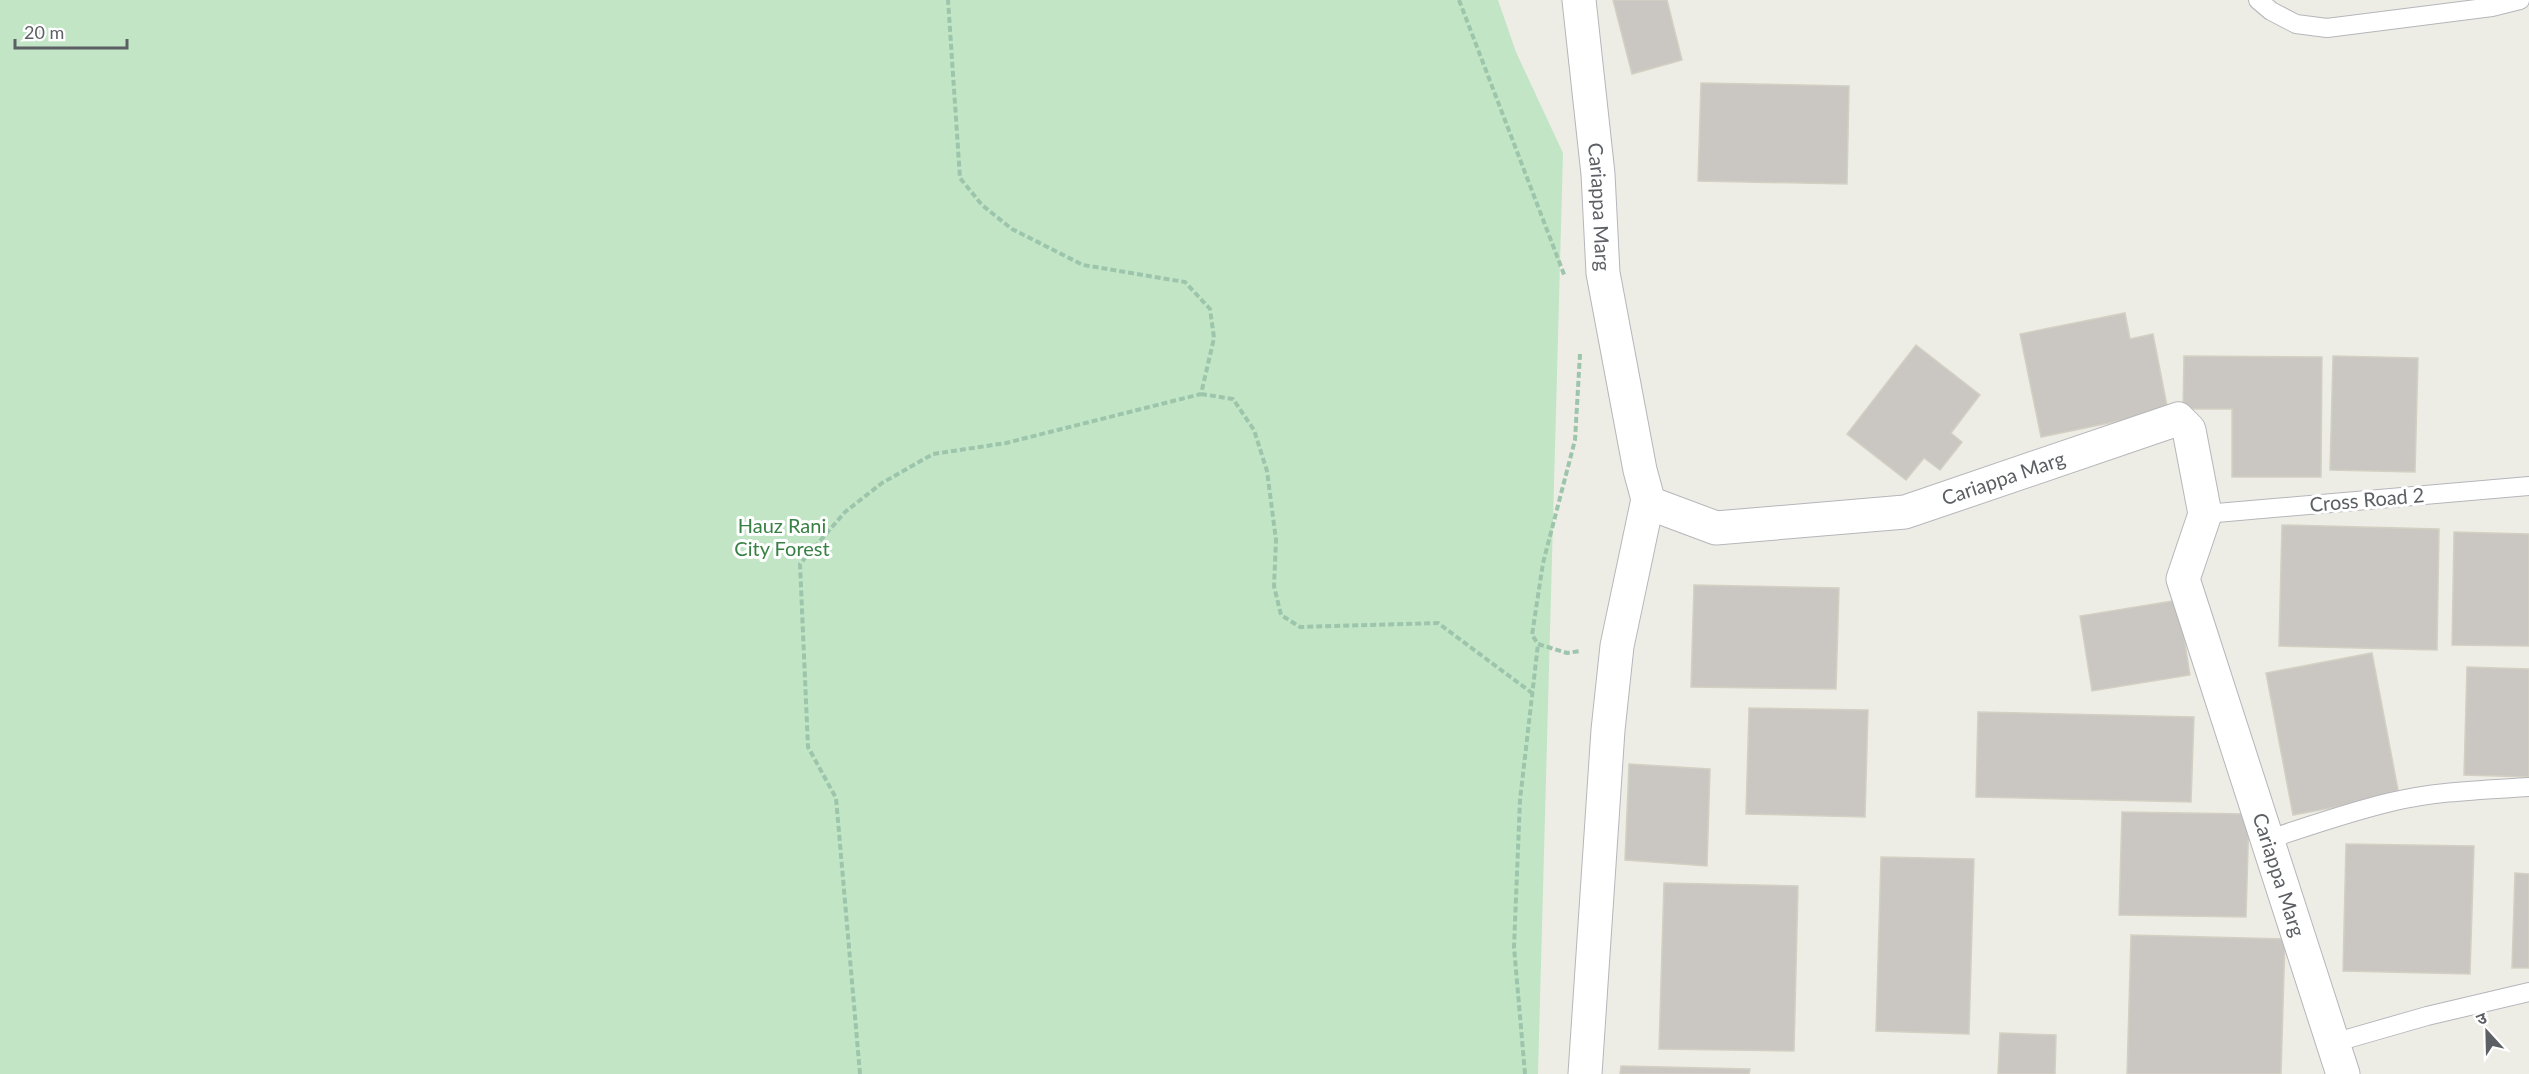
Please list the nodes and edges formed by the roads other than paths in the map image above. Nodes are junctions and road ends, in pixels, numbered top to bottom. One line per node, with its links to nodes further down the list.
1 (1579, 0): 5 (street, Cariappa Marg)
2 (2258, 0): 3 (lane)
3 (2520, 0)
4 (2529, 486): 6 (lane, Cross Road 2)
5 (1648, 499): 6 (street, Cariappa Marg); 11 (street)
6 (2205, 514): 8 (street, Cariappa Marg)
7 (2529, 786): 8 (lane)
8 (2267, 840): 10 (street, Cariappa Marg)
9 (2529, 992): 10 (lane)
10 (2333, 1043): 12 (street, Cariappa Marg)
11 (1585, 1074)
12 (2343, 1074)

